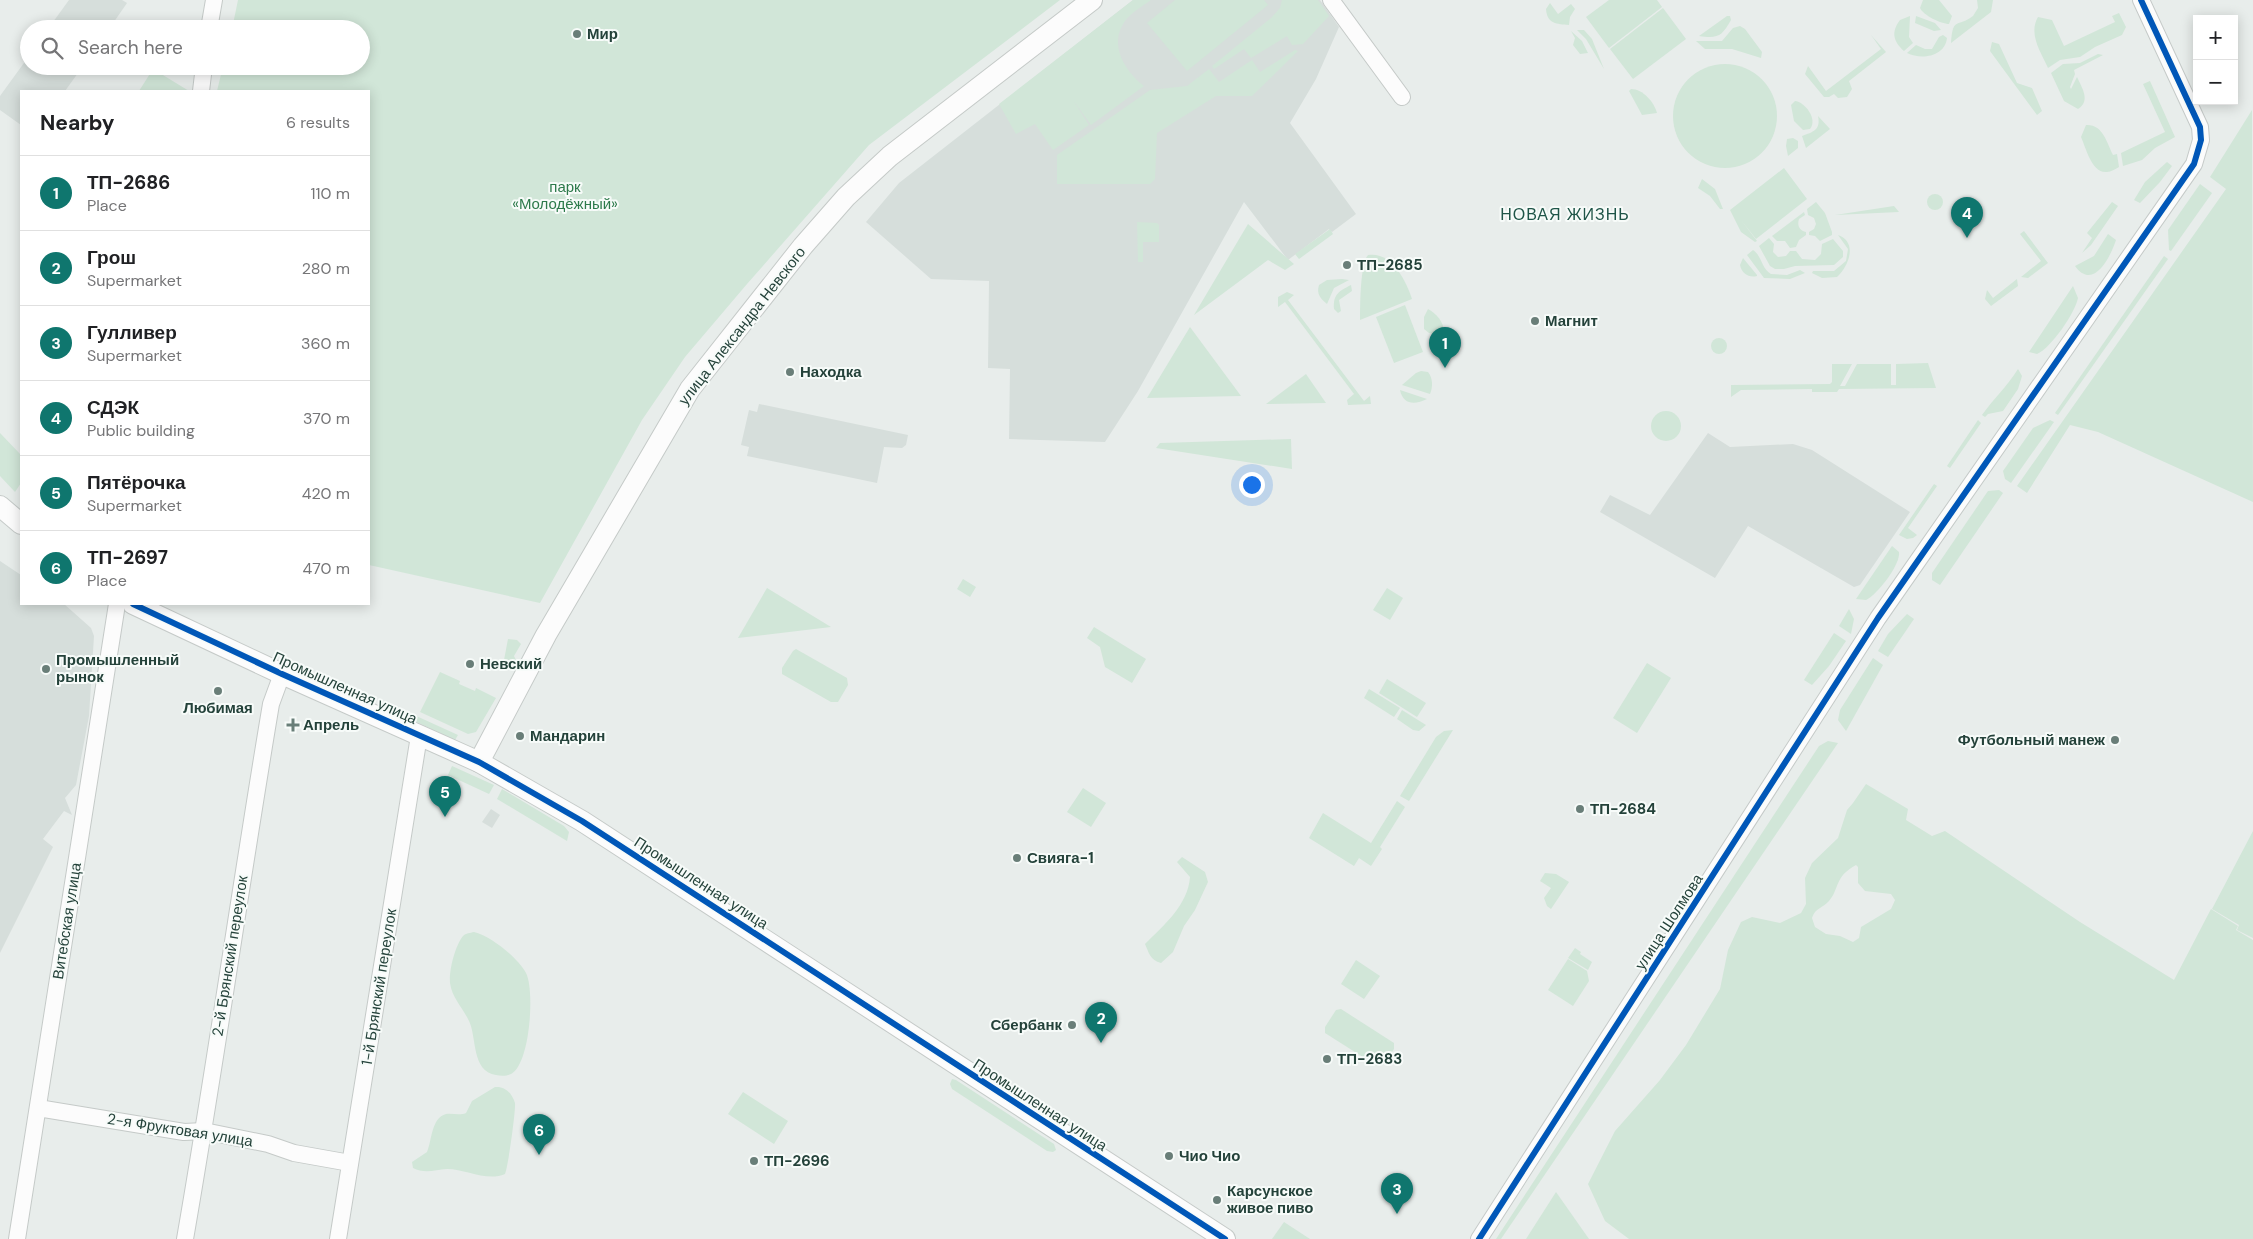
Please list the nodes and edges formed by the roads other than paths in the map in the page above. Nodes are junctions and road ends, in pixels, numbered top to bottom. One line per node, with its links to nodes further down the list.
1 (214, 0): 5 (street)
2 (1092, 0): 15 (street, улица Александра Невского)
3 (1331, 0): 8 (street)
4 (2141, 0): 23 (street, улица Шолмова)
5 (211, 20)
6 (203, 75): 7 (street)
7 (201, 90)
8 (1402, 97)
9 (0, 506): 10 (street)
10 (20, 523)
11 (117, 605): 16 (street, Витебская улица)
12 (135, 605): 13 (street, Промышленная улица)
13 (282, 674): 14 (street, Промышленная улица); 17 (street, 2-й Брянский переулок)
14 (419, 736): 15 (street, Промышленная улица); 18 (street, 1-й Брянский переулок)
15 (479, 762): 22 (street, Промышленная улица)
16 (38, 1108): 17 (street, 2-я Фруктовая улица); 19 (street, Витебская улица)
17 (204, 1131): 18 (street, 2-я Фруктовая улица); 20 (street, 2-й Брянский переулок)
18 (350, 1163): 21 (street, 1-й Брянский переулок)
19 (17, 1239)
20 (185, 1239)
21 (338, 1239)
22 (1225, 1239)
23 (1479, 1239)

